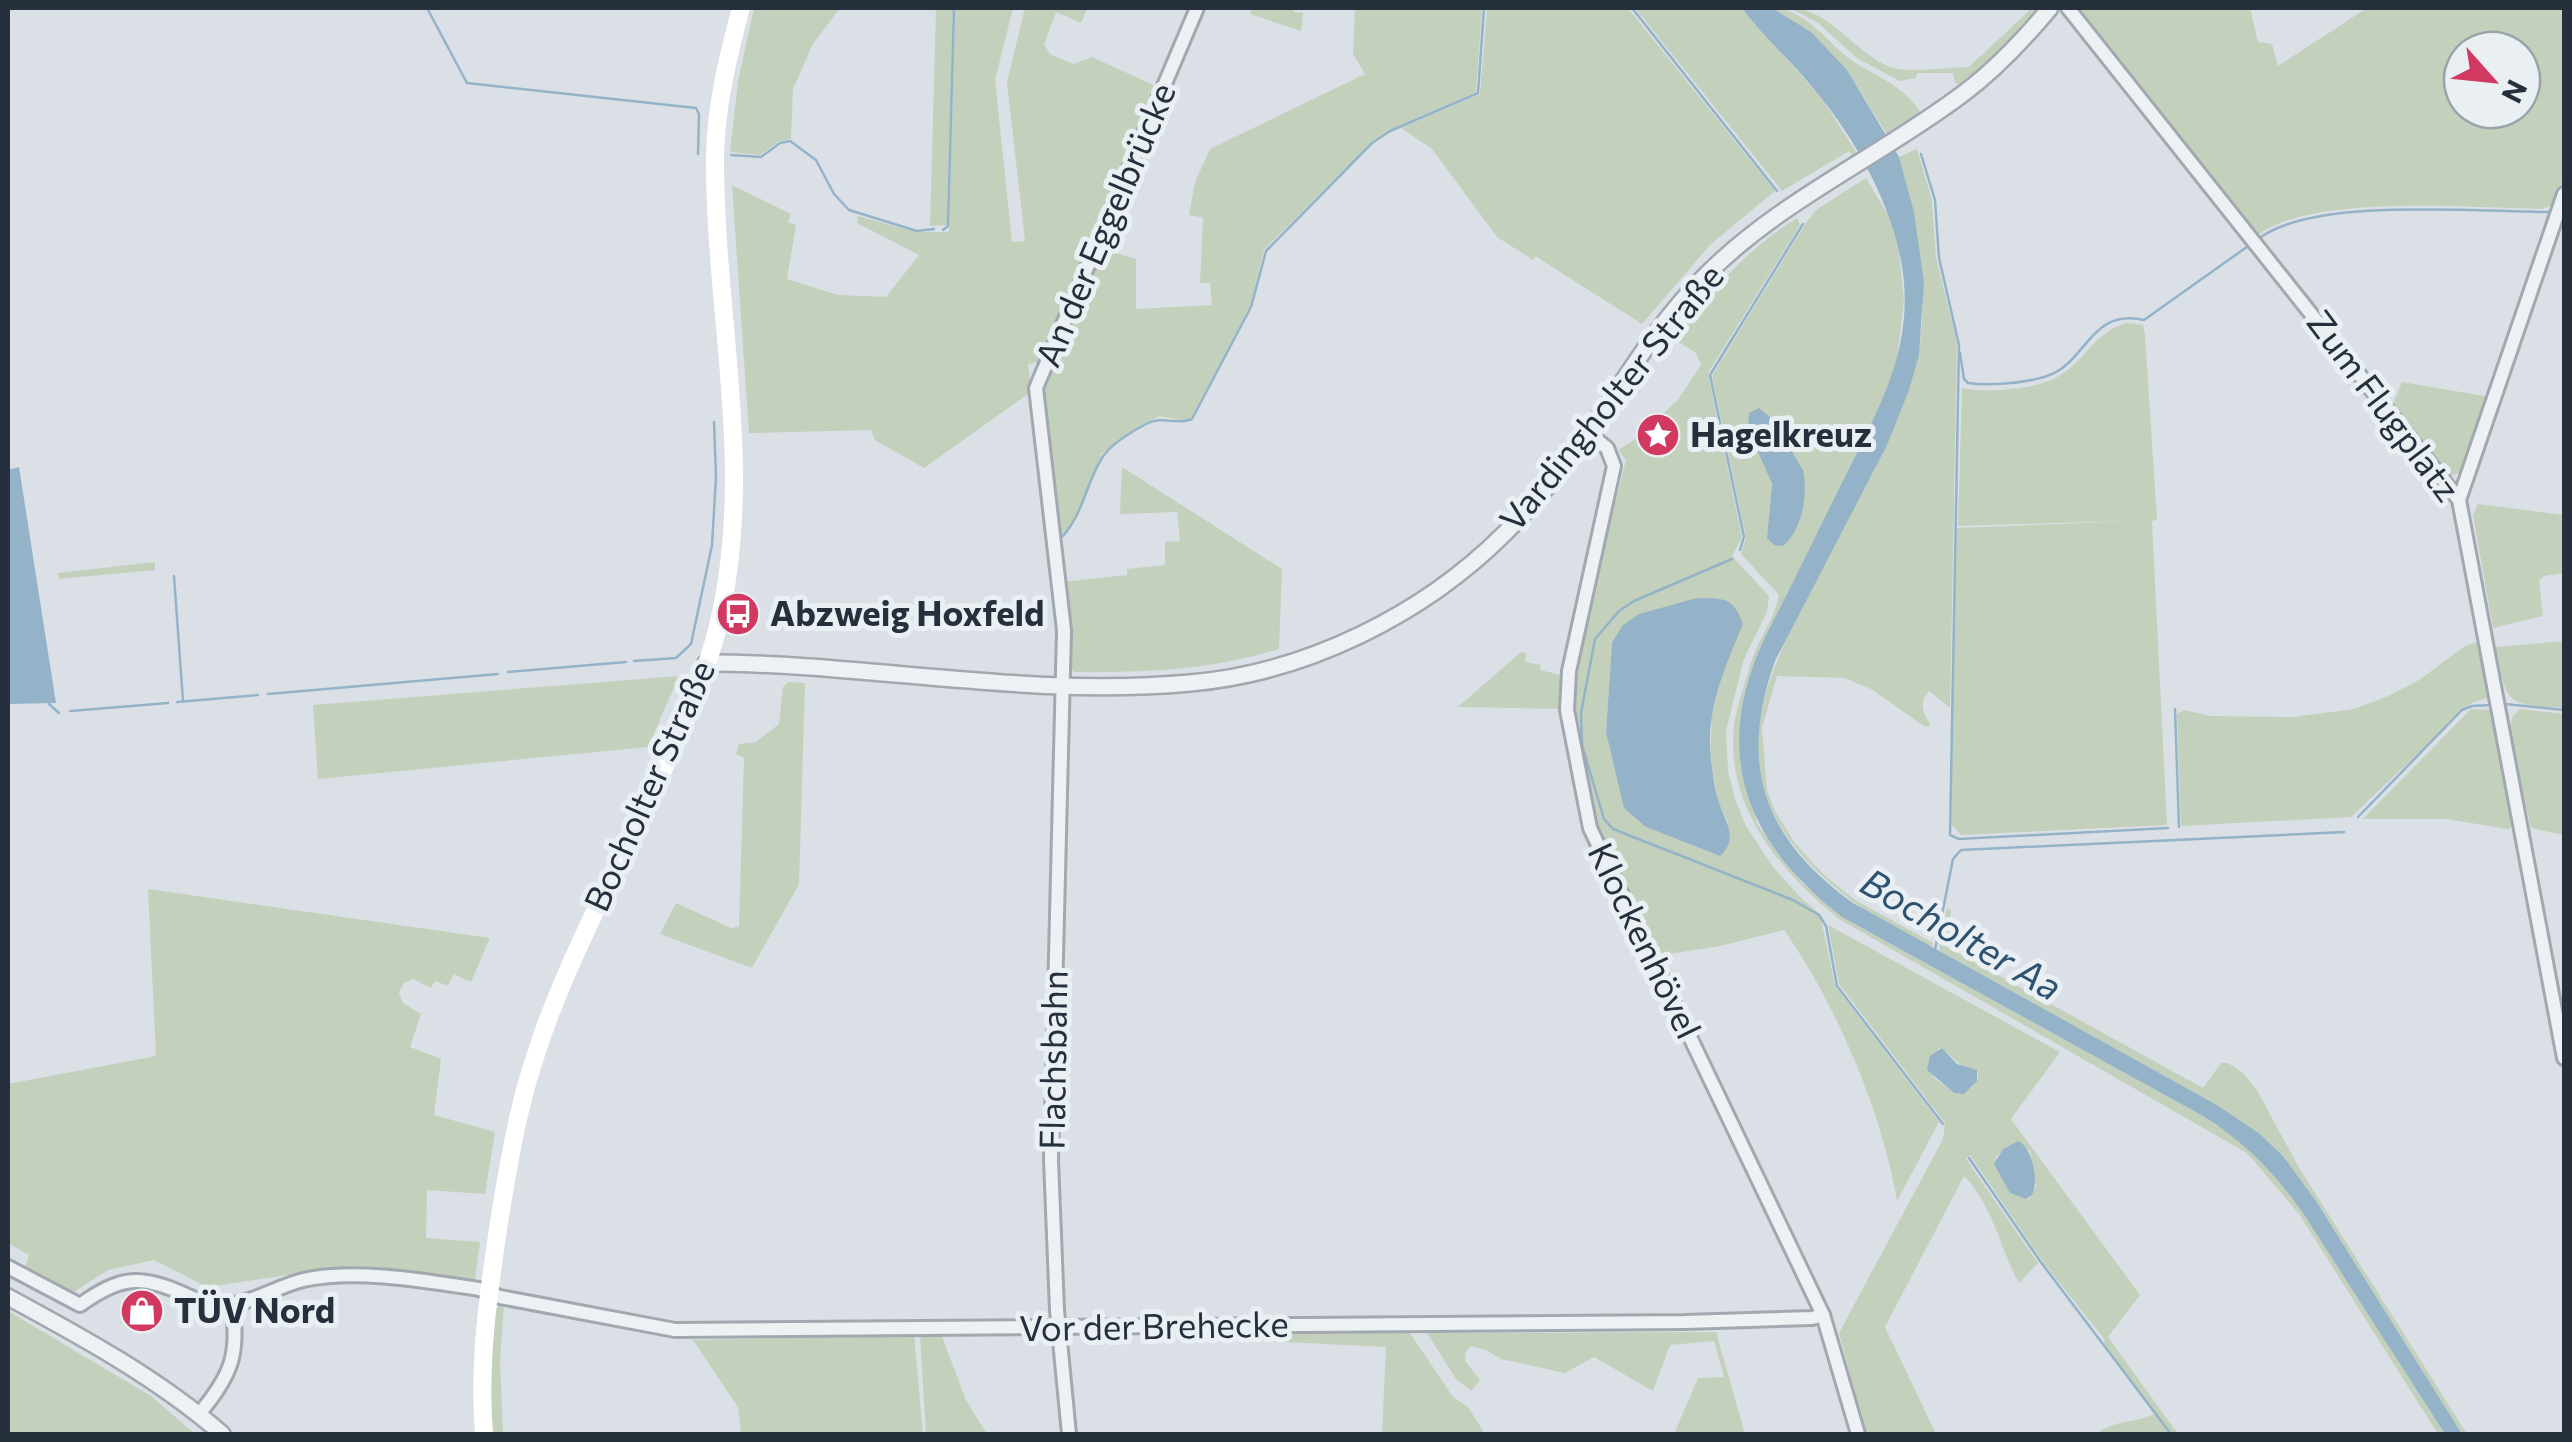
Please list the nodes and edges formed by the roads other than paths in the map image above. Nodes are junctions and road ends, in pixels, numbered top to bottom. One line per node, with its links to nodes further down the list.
1 (740, 8): 8 (main road, Bocholter Straße)
2 (1197, 8): 9 (street, An der Eggelbrücke)
3 (2050, 8): 6 (street, Vardingholter Straße)
4 (2068, 8): 7 (street, Zum Flugplatz)
5 (2564, 194): 7 (street)
6 (1588, 433): 9 (street, Vardingholter Straße); 15 (street, Klockenhövel)
7 (2459, 500): 10 (street, Zum Flugplatz)
8 (706, 663): 9 (street, Vardingholter Straße); 12 (main road, Bocholter Straße)
9 (1065, 685): 16 (street, Flachsbahn)
10 (2564, 1058)
11 (8, 1267): 14 (street)
12 (489, 1293): 14 (street, Vor der Brehecke); 16 (street, Vor der Brehecke); 19 (main road, Bocholter Straße)
13 (8, 1297): 17 (street)
14 (232, 1304): 17 (street)
15 (1823, 1314): 16 (street, Vor der Brehecke); 21 (street, Klockenhövel)
16 (1059, 1328): 20 (street, Flachsbahn)
17 (199, 1414): 18 (street)
18 (222, 1434)
19 (484, 1434)
20 (1070, 1434)
21 (1858, 1434)

